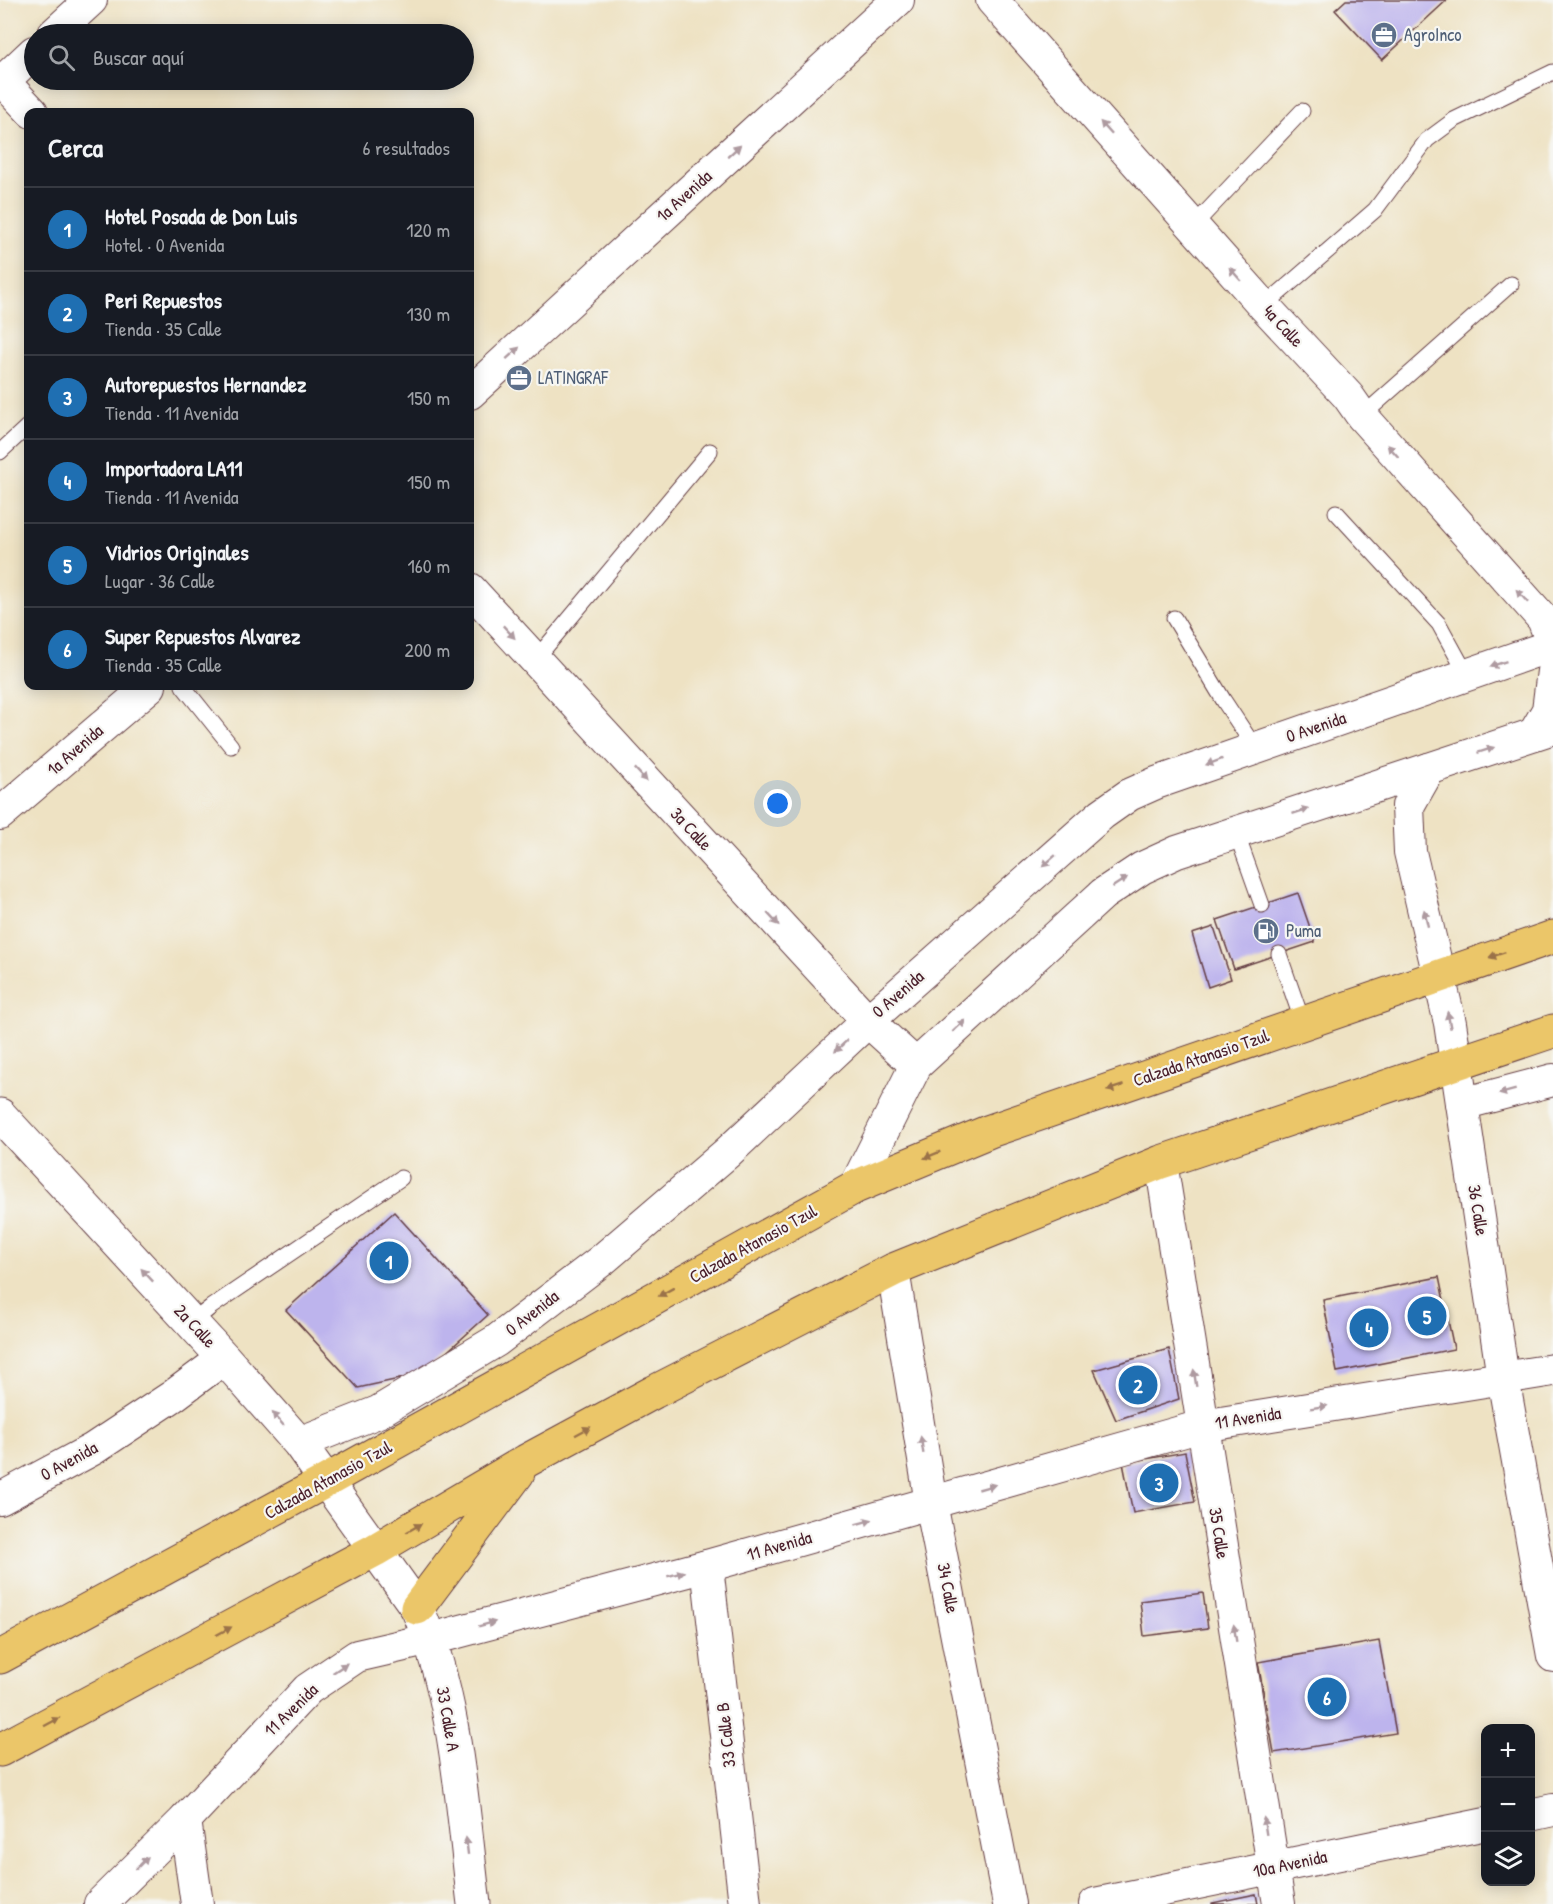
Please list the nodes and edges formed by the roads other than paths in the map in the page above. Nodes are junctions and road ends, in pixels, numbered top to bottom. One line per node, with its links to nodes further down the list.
1 (91, 0): 4 (street)
2 (898, 0): 13 (street, 1a Avenida, one-way to 2)
3 (992, 0): 10 (street, 4a Calle, one-way to 3)
4 (65, 24)
5 (24, 61): 7 (street)
6 (1553, 72): 12 (lane)
7 (1, 81): 8 (street)
8 (28, 108)
9 (1302, 111): 10 (lane)
10 (1193, 226): 12 (street, 4a Calle, one-way to 10)
11 (1510, 284): 14 (lane)
12 (1264, 306): 14 (street, 4a Calle)
13 (474, 389)
14 (1362, 416): 21 (street, 4a Calle, one-way to 14)
15 (24, 430): 17 (lane)
16 (710, 451): 22 (lane)
17 (0, 452)
18 (1335, 512): 25 (lane)
19 (474, 593): 22 (street, 3a Calle, one-way to 22)
20 (1174, 618): 30 (lane)
21 (1553, 645): 23 (street, 4a Calle); 25 (street, 0 Avenida, one-way to 25)
22 (535, 660): 38 (street, 3a Calle, one-way to 38)
23 (1553, 662)
24 (1553, 671): 28 (street)
25 (1467, 675): 30 (street, 0 Avenida)
26 (145, 690): 32 (street, 1a Avenida)
27 (186, 690): 29 (lane)
28 (1543, 731): 31 (street, one-way to 28)
29 (231, 746)
30 (1255, 748): 38 (street, 0 Avenida, one-way to 38)
31 (1429, 769): 33 (street, one-way to 31); 37 (street, 36 Calle, one-way to 31)
32 (0, 814)
33 (1236, 832): 34 (lane); 41 (street, one-way to 33)
34 (1262, 905)
35 (1553, 937): 37 (main road, Calzada Atanasio Tzul, one-way to 37)
36 (1279, 954): 39 (lane)
37 (1439, 975): 39 (main road, Calzada Atanasio Tzul); 42 (street, 36 Calle, one-way to 37)
38 (867, 1021): 41 (street, 3a Calle); 55 (street, 0 Avenida, one-way to 55)
39 (1303, 1023): 48 (main road, Calzada Atanasio Tzul, one-way to 48)
40 (1553, 1031): 42 (main road)
41 (916, 1065): 48 (street)
42 (1456, 1065): 44 (street, 36 Calle); 46 (main road)
43 (1553, 1080): 44 (street, one-way to 44)
44 (1462, 1104): 53 (street, 36 Calle)
45 (0, 1115): 50 (street, 2a Calle, one-way to 45)
46 (1161, 1162): 49 (main road); 54 (street, 35 Calle, one-way to 46)
47 (401, 1178): 50 (lane)
48 (855, 1187): 57 (main road, Calzada Atanasio Tzul, one-way to 57)
49 (893, 1270): 56 (main road, one-way to 49); 59 (street, 34 Calle, one-way to 49)
50 (191, 1323): 51 (street, 2a Calle)
51 (224, 1358): 55 (street, 2a Calle, one-way to 51); 58 (street, 0 Avenida)
52 (1553, 1370): 53 (street, 11 Avenida)
53 (1503, 1378): 54 (street, 11 Avenida, one-way to 53); 64 (street, 36 Calle)
54 (1202, 1426): 59 (street, 11 Avenida, one-way to 54); 71 (street, 35 Calle, one-way to 54)
55 (299, 1443): 57 (street, 2a Calle)
56 (526, 1461): 60 (main road, one-way to 56); 62 (main road)
57 (326, 1481): 60 (street, 2a Calle); 65 (main road, Calzada Atanasio Tzul)
58 (0, 1499)
59 (931, 1503): 61 (street, 11 Avenida, one-way to 59); 76 (street, 34 Calle)
60 (375, 1550): 62 (street, 33 Calle A); 66 (main road, one-way to 60)
61 (707, 1566): 63 (street, 11 Avenida, one-way to 61); 75 (street, 33 Calle B)
62 (417, 1608): 63 (street, 33 Calle A)
63 (431, 1639): 69 (street, 11 Avenida, one-way to 63); 74 (street, 33 Calle A, one-way to 63)
64 (1553, 1656)
65 (0, 1657)
66 (0, 1750)
67 (1553, 1810): 68 (street)
68 (1535, 1814)
69 (185, 1820): 72 (street, 11 Avenida, one-way to 69); 73 (street)
70 (1481, 1825): 71 (street, 10a Avenida)
71 (1272, 1868): 77 (street, 10a Avenida); 78 (street, 35 Calle)
72 (100, 1904)
73 (197, 1904)
74 (474, 1904)
75 (745, 1904)
76 (1009, 1904)
77 (1095, 1904)
78 (1279, 1904)

